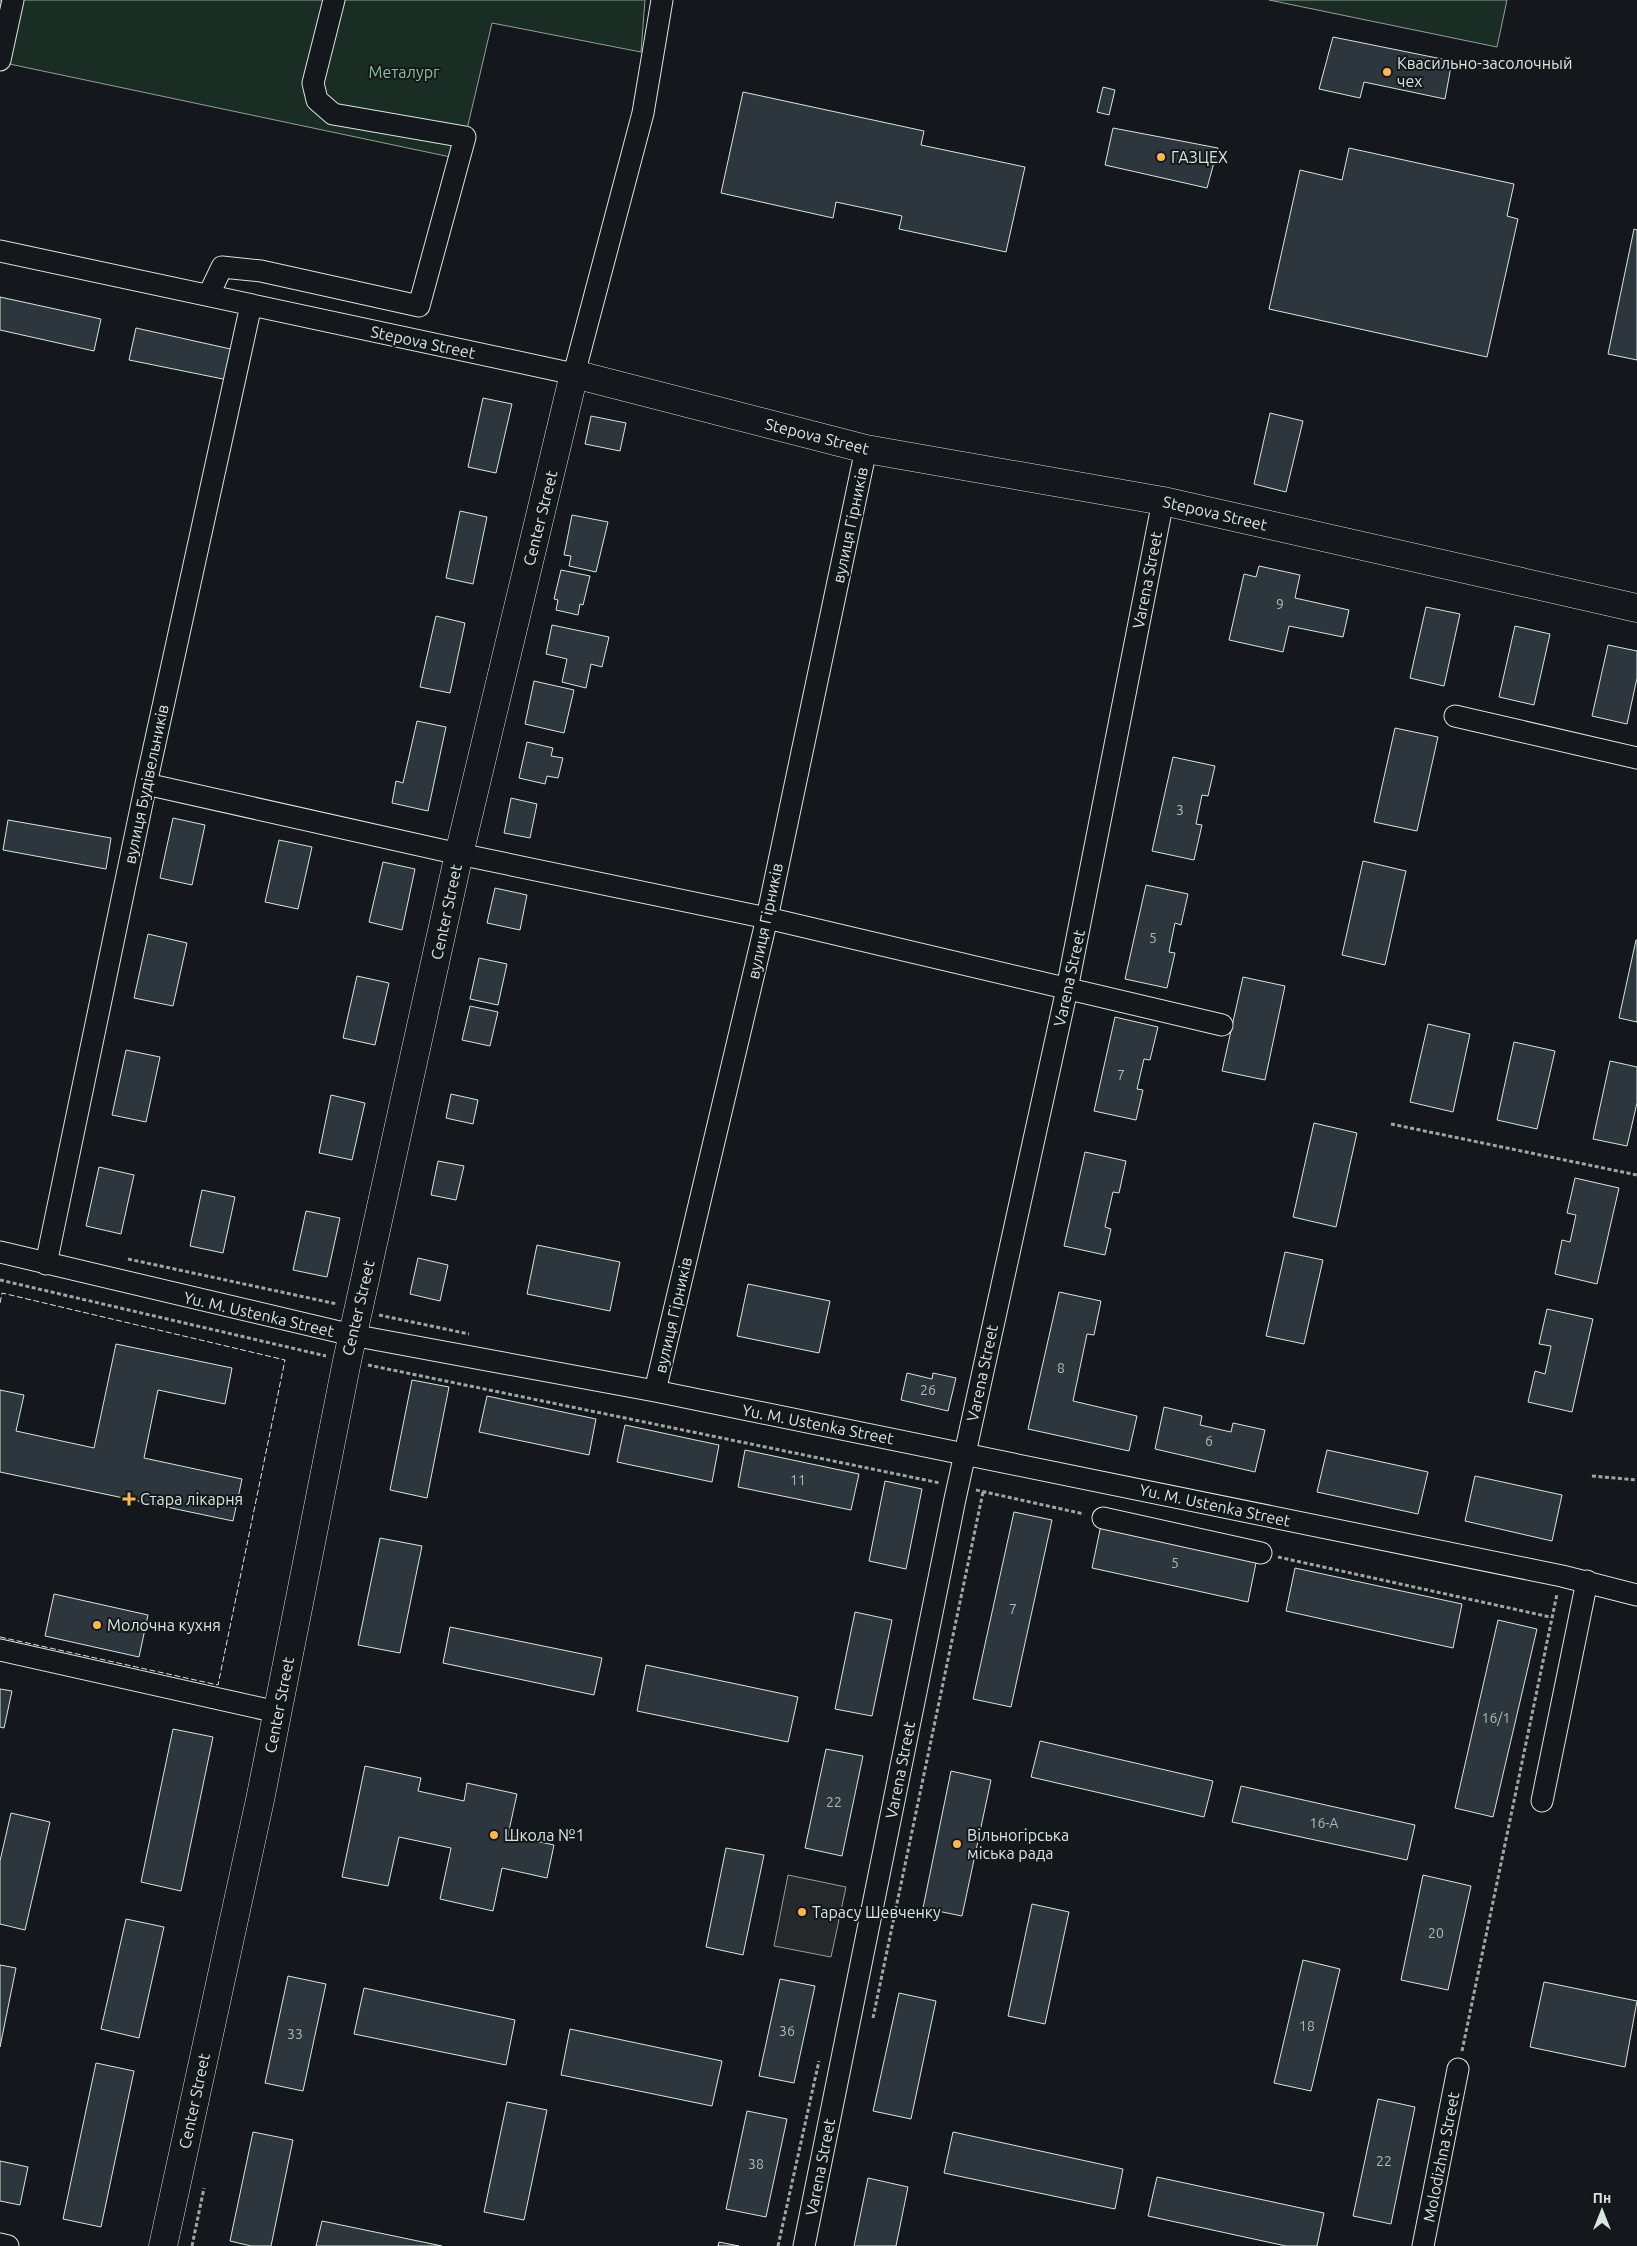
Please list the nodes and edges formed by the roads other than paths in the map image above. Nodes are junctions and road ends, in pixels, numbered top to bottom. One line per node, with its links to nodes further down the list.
1 (13, 0): 4 (street)
2 (334, 0): 6 (street)
3 (662, 0): 8 (street)
4 (0, 60)
5 (0, 251): 6 (street, Stepova Street)
6 (209, 294): 7 (street, Stepova Street)
7 (251, 305): 8 (street, Stepova Street); 14 (street, вулиця Будівельників)
8 (574, 374): 9 (main road, Stepova Street); 15 (main road, Center Street)
9 (866, 449): 10 (main road, Stepova Street); 16 (street, вулиця Гірників)
10 (1163, 501): 11 (main road, Stepova Street); 17 (street, Varena Street)
11 (1637, 608)
12 (1455, 716): 13 (street)
13 (1637, 758)
14 (146, 784): 15 (street); 20 (street, вулиця Будівельників)
15 (459, 854): 16 (street); 21 (main road, Center Street)
16 (767, 918): 17 (street); 22 (street, вулиця Гірників)
17 (1067, 989): 18 (street); 23 (street, Varena Street)
18 (1222, 1025)
19 (0, 1252): 20 (street, Yu. M. Ustenka Street)
20 (46, 1264): 21 (street, Yu. M. Ustenka Street)
21 (350, 1348): 22 (street, Yu. M. Ustenka Street); 29 (main road, Center Street)
22 (655, 1391): 23 (street, Yu. M. Ustenka Street)
23 (965, 1453): 26 (street, Yu. M. Ustenka Street); 35 (street, Varena Street)
24 (1103, 1518): 25 (street)
25 (1261, 1553)
26 (1587, 1581): 27 (street, Yu. M. Ustenka Street); 30 (street)
27 (1637, 1595)
28 (0, 1650): 29 (street)
29 (277, 1712): 34 (main road, Center Street)
30 (1542, 1801)
31 (1458, 2069): 36 (street, Molodizhna Street)
32 (0, 2244): 33 (street)
33 (8, 2246)
34 (163, 2246)
35 (804, 2246)
36 (1423, 2246)

